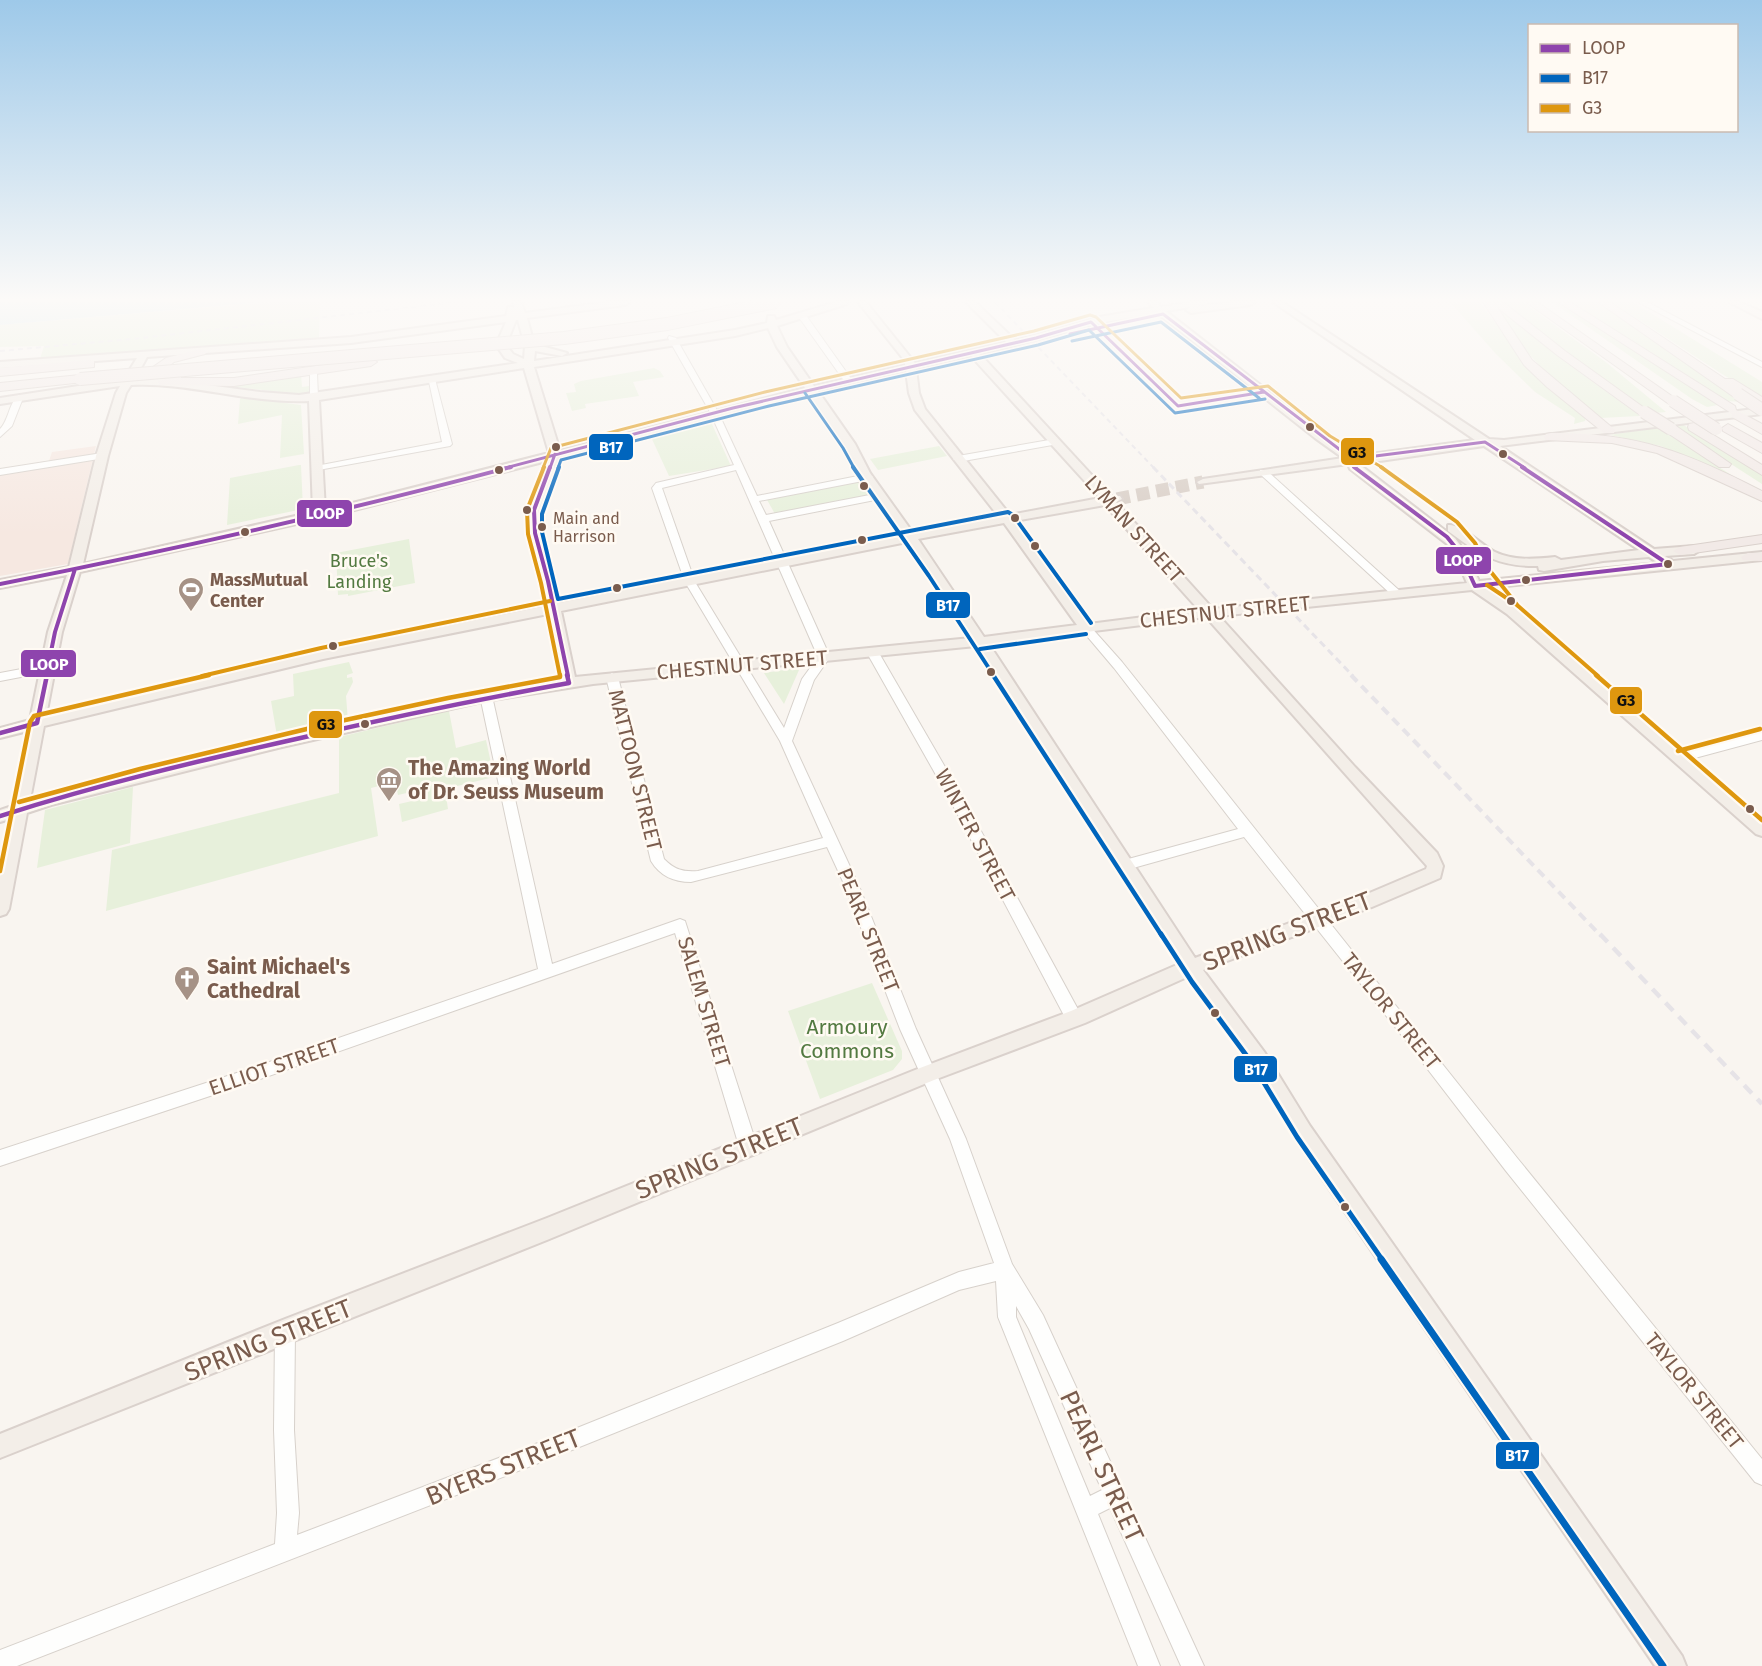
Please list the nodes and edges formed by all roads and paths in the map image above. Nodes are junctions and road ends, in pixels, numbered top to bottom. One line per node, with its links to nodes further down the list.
1 (431, 379): 51 (street)
2 (50, 380): 26 (highway)
3 (62, 380): 28 (highway)
4 (128, 380): 25 (main road)
5 (210, 380): 24 (highway)
6 (249, 380): 24 (highway, bridge)
7 (313, 380): 30 (street)
8 (426, 380): 30 (main road)
9 (532, 380): 45 (main road)
10 (696, 380): 36 (street)
11 (805, 380): 27 (main road)
12 (848, 380): 27 (main road)
13 (913, 380): 48 (main road, TAYLOR STREET)
14 (998, 380): 42 (main road, LYMAN STREET)
15 (1250, 380): 49 (main road)
16 (1393, 380): 43 (main road)
17 (1547, 380): 37 (highway)
18 (1599, 380): 57 (highway, bridge)
19 (1638, 380): 32 (highway)
20 (1645, 380): 32 (highway)
21 (1685, 380): 35 (highway)
22 (1721, 380): 34 (highway, bridge)
23 (164, 382): 24 (highway); 25 (main road); 30 (main road)
24 (234, 382)
25 (126, 383): 29 (main road); 46 (main road)
26 (0, 387)
27 (811, 389): 36 (main road); 55 (main road)
28 (0, 394)
29 (19, 398): 31 (main road); 38 (street)
30 (314, 398): 51 (main road)
31 (0, 400)
32 (1675, 403): 39 (highway, bridge); 52 (highway)
33 (0, 407): 38 (street)
34 (1760, 408): 35 (main road); 40 (highway)
35 (1734, 411): 37 (main road); 40 (highway)
36 (714, 412): 45 (main road); 50 (street)
37 (1606, 427): 41 (main road); 43 (main road)
38 (0, 429)
39 (1722, 429): 44 (highway); 47 (highway)
40 (1762, 430)
41 (1551, 437): 43 (main road); 59 (highway)
42 (1055, 442): 48 (street); 61 (main road, LYMAN STREET)
43 (1485, 442): 49 (main road); 70 (main road)
44 (1762, 449)
45 (555, 454): 62 (main road); 80 (main road)
46 (102, 456): 53 (street); 75 (main road)
47 (1762, 458)
48 (958, 459): 64 (main road, TAYLOR STREET)
49 (1352, 459): 54 (main road); 65 (main road); 77 (main road)
50 (739, 467): 60 (street); 76 (street, PEARL STREET)
51 (316, 469): 62 (main road)
52 (1762, 471)
53 (0, 472)
54 (1263, 472): 56 (main road); 79 (street)
55 (868, 477): 58 (main road); 60 (street)
56 (1203, 482)
57 (1762, 488)
58 (880, 496): 63 (street); 66 (main road)
59 (1762, 497)
60 (754, 499): 63 (street)
61 (1113, 500): 64 (main road); 81 (main road, LYMAN STREET)
62 (319, 515): 75 (main road)
63 (763, 519): 73 (street)
64 (1007, 519): 66 (main road); 82 (main road, TAYLOR STREET)
65 (1452, 528): 71 (main road); 77 (main road)
66 (910, 537): 73 (main road); 83 (main road)
67 (1762, 539): 69 (highway)
68 (1762, 545): 69 (main road, CHESTNUT STREET)
69 (1680, 550): 70 (main road, CHESTNUT STREET)
70 (1650, 553): 71 (main road, CHESTNUT STREET); 74 (main road)
71 (1603, 557): 77 (main road, CHESTNUT STREET)
72 (1757, 557): 74 (main road, CHESTNUT STREET)
73 (783, 562): 76 (main road); 85 (street)
74 (1668, 564): 77 (main road, CHESTNUT STREET)
75 (75, 569): 78 (main road); 87 (main road)
76 (690, 582): 80 (main road); 86 (street, PEARL STREET)
77 (1484, 582): 79 (main road, CHESTNUT STREET); 96 (main road)
78 (0, 584)
79 (1396, 594): 81 (main road, CHESTNUT STREET)
80 (552, 608): 90 (main road); 92 (main road)
81 (1208, 613): 82 (main road, CHESTNUT STREET); 103 (main road, LYMAN STREET)
82 (1084, 627): 83 (main road, CHESTNUT STREET); 100 (street, TAYLOR STREET)
83 (979, 642): 84 (main road, CHESTNUT STREET); 102 (main road)
84 (873, 653): 85 (main road, CHESTNUT STREET); 108 (street, WINTER STREET)
85 (824, 657): 86 (main road, CHESTNUT STREET); 95 (street)
86 (742, 666): 88 (main road, CHESTNUT STREET); 95 (street, PEARL STREET)
87 (48, 668): 89 (street); 92 (main road)
88 (612, 677): 90 (main road, CHESTNUT STREET); 101 (street, MATTOON STREET)
89 (0, 678)
90 (569, 683): 91 (main road, CHESTNUT STREET)
91 (486, 696): 97 (main road, CHESTNUT STREET); 107 (street)
92 (37, 723): 93 (main road); 97 (main road)
93 (0, 733)
94 (1762, 736): 96 (street)
95 (786, 741): 101 (street, PEARL STREET)
96 (1680, 758): 99 (main road)
97 (21, 809): 98 (main road, CHESTNUT STREET); 104 (main road)
98 (0, 816)
99 (1762, 830)
100 (1247, 831): 102 (street); 105 (street, TAYLOR STREET)
101 (830, 841): 109 (street, PEARL STREET)
102 (1126, 865): 106 (main road)
103 (1436, 869): 105 (main road, SPRING STREET)
104 (0, 909)
105 (1317, 920): 106 (main road, SPRING STREET); 115 (street, TAYLOR STREET)
106 (1191, 967): 108 (main road, SPRING STREET); 122 (main road)
107 (546, 972): 110 (street, SALEM STREET); 111 (street, ELLIOT STREET)
108 (1074, 1018): 109 (main road, SPRING STREET)
109 (927, 1074): 110 (main road, SPRING STREET); 112 (street, PEARL STREET)
110 (748, 1146): 113 (main road, SPRING STREET)
111 (0, 1158)
112 (1005, 1269): 116 (street, PEARL STREET); 117 (street, PEARL STREET); 118 (street, BYERS STREET)
113 (285, 1331): 114 (main road, SPRING STREET); 118 (street)
114 (0, 1446)
115 (1762, 1475)
116 (1116, 1495): 117 (street); 121 (street, PEARL STREET)
117 (1085, 1509): 120 (street, PEARL STREET)
118 (285, 1551): 119 (street, BYERS STREET)
119 (0, 1661)
120 (1149, 1666)
121 (1193, 1666)
122 (1672, 1666)

